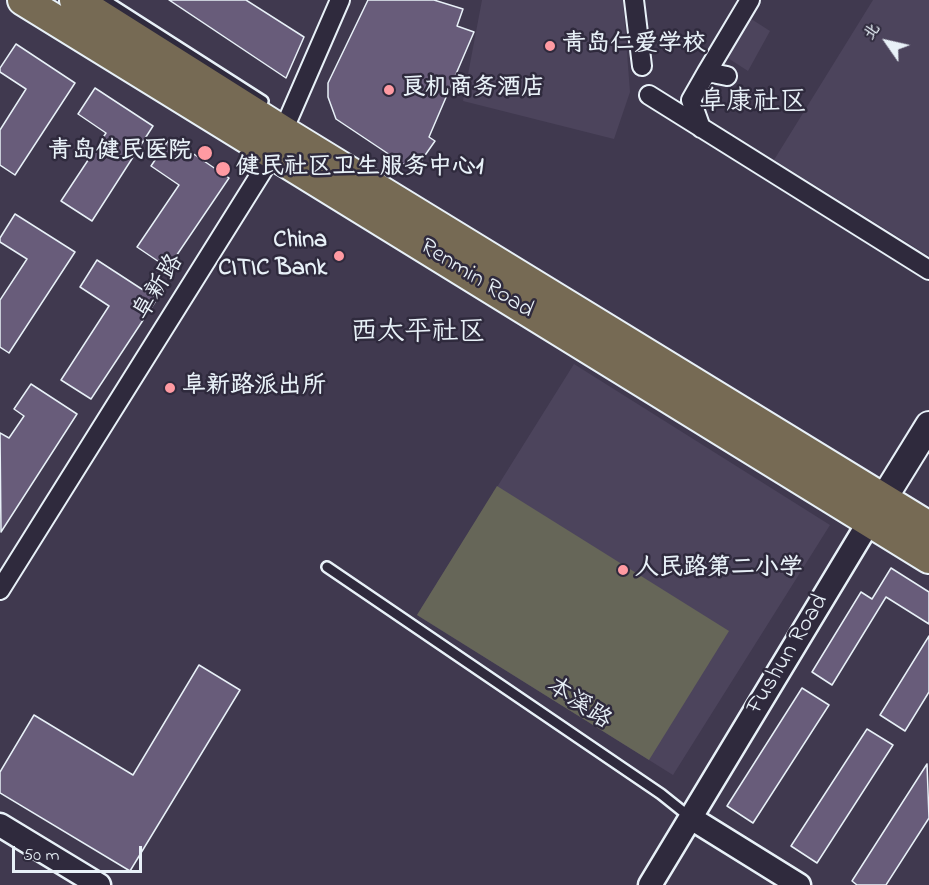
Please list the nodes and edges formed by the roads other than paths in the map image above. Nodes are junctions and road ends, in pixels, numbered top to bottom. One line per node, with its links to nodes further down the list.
1 (23, 0): 11 (main road, Renmin Road)
2 (75, 0): 11 (main road, Renmin Road)
3 (105, 0): 11 (lane)
4 (340, 0): 11 (street, 阜新路)
5 (634, 0): 7 (street)
6 (750, 0): 8 (street)
7 (642, 66)
8 (708, 72): 9 (street); 12 (street)
9 (726, 76)
10 (649, 95): 12 (street)
11 (276, 127): 15 (main road, Renmin Road); 19 (street, 阜新路)
12 (701, 128): 13 (street)
13 (929, 270)
14 (929, 425): 15 (main road, Fushun Road)
15 (876, 510): 16 (main road, Renmin Road); 17 (main road, Renmin Road); 20 (street, Fushun Road)
16 (929, 527)
17 (929, 558)
18 (327, 567): 20 (lane, 本溪路)
19 (0, 590)
20 (691, 818): 23 (street, Fushun Road); 24 (street, 本溪路)
21 (0, 825): 22 (street)
22 (99, 885)
23 (650, 885)
24 (799, 885)

